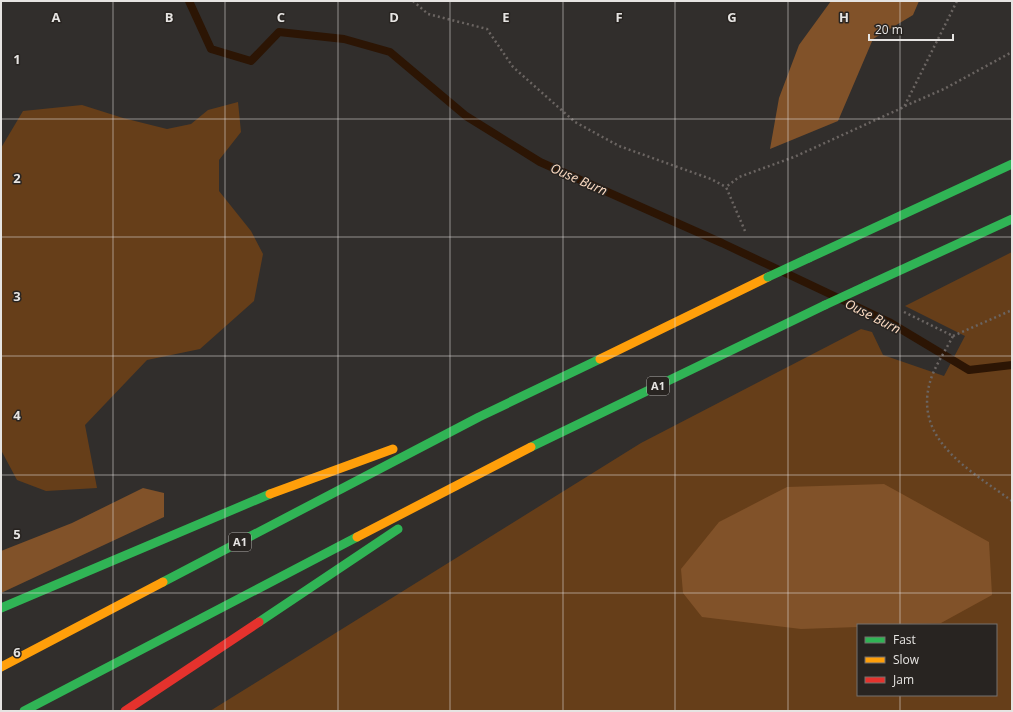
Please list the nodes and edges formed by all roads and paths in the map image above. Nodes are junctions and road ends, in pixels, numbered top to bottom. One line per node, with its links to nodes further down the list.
1 (413, 1): 6 (path)
2 (957, 1): 4 (path)
3 (1012, 52): 4 (path)
4 (904, 107): 6 (path)
5 (1012, 164): 12 (highway, A1, bridge)
6 (726, 187): 8 (path)
7 (1012, 219): 13 (highway, A1, bridge)
8 (745, 231)
9 (1012, 310): 11 (path)
10 (904, 312): 11 (path)
11 (953, 336): 14 (path)
12 (479, 417): 15 (highway, A1); 16 (highway, A1)
13 (492, 466): 17 (highway, A1); 18 (highway, A1)
14 (1012, 501)
15 (1, 608)
16 (1, 667)
17 (24, 711)
18 (125, 711)

